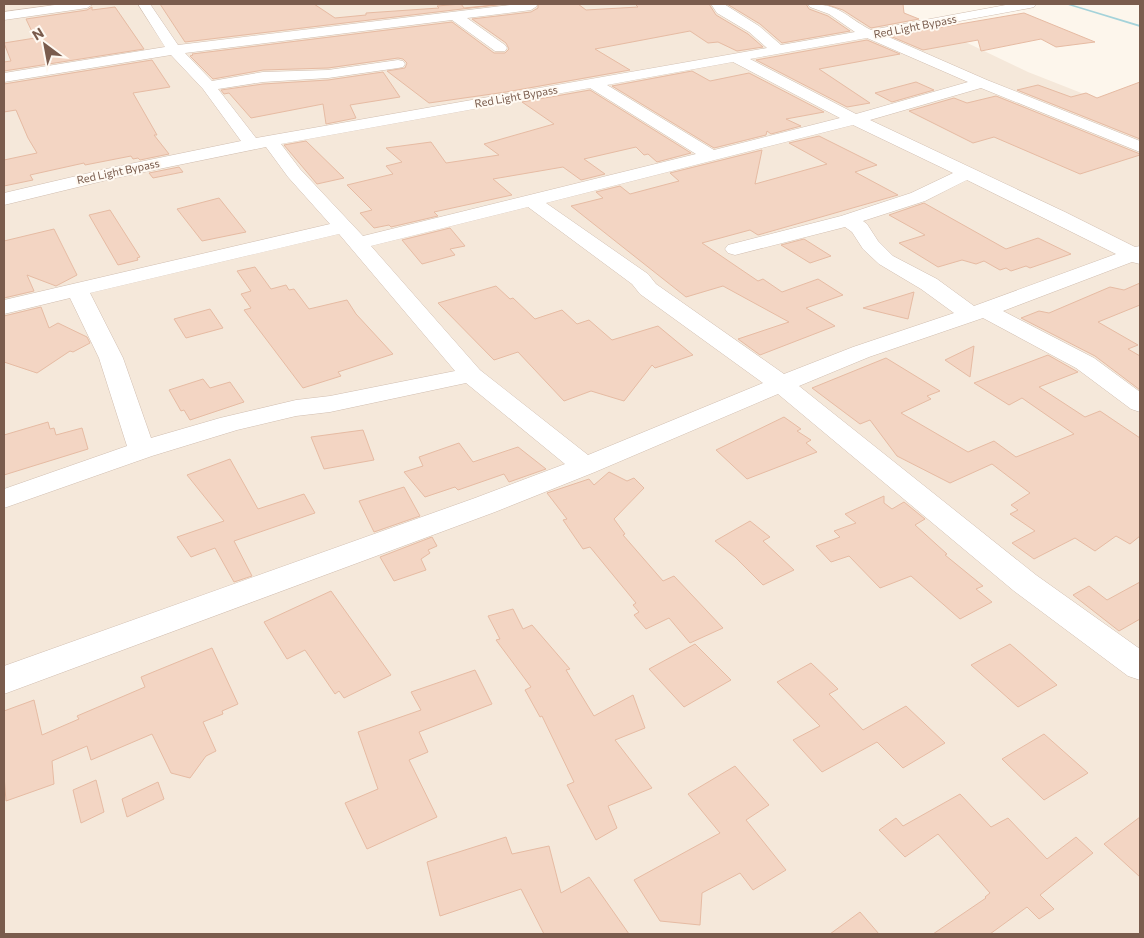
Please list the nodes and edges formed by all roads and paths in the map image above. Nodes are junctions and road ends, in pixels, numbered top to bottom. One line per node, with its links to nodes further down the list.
1 (88, 4): 7 (street)
2 (144, 4): 11 (street)
3 (717, 4): 12 (street)
4 (814, 4): 9 (street)
5 (1030, 4): 9 (street, Red Light Bypass)
6 (531, 6): 8 (street)
7 (4, 16)
8 (456, 16): 10 (street); 11 (street)
9 (871, 35): 12 (street, Red Light Bypass); 17 (street)
10 (500, 48)
11 (174, 50): 15 (street); 18 (street)
12 (779, 51): 13 (street, Red Light Bypass)
13 (736, 58): 16 (street, Red Light Bypass); 19 (street)
14 (398, 64): 18 (street)
15 (4, 78)
16 (593, 82): 20 (street, Red Light Bypass); 22 (street)
17 (982, 83): 19 (street); 21 (street)
18 (208, 86): 20 (street)
19 (854, 119): 22 (street); 23 (street)
20 (261, 141): 24 (street, Red Light Bypass); 27 (street)
21 (1140, 147)
22 (711, 156): 25 (street)
23 (967, 172): 26 (street); 30 (street)
24 (4, 199)
25 (531, 201): 28 (street); 35 (street)
26 (848, 220): 29 (street); 33 (street)
27 (342, 227): 28 (street); 31 (street)
28 (358, 243): 34 (street)
29 (735, 250)
30 (1138, 255): 33 (street)
31 (77, 289): 32 (street); 37 (street)
32 (4, 308)
33 (978, 312): 35 (street); 36 (street)
34 (471, 375): 37 (street); 38 (street)
35 (781, 384): 38 (street); 40 (street)
36 (1140, 404)
37 (142, 450): 39 (street)
38 (585, 466): 41 (street)
39 (4, 498)
40 (1140, 667)
41 (4, 680)

